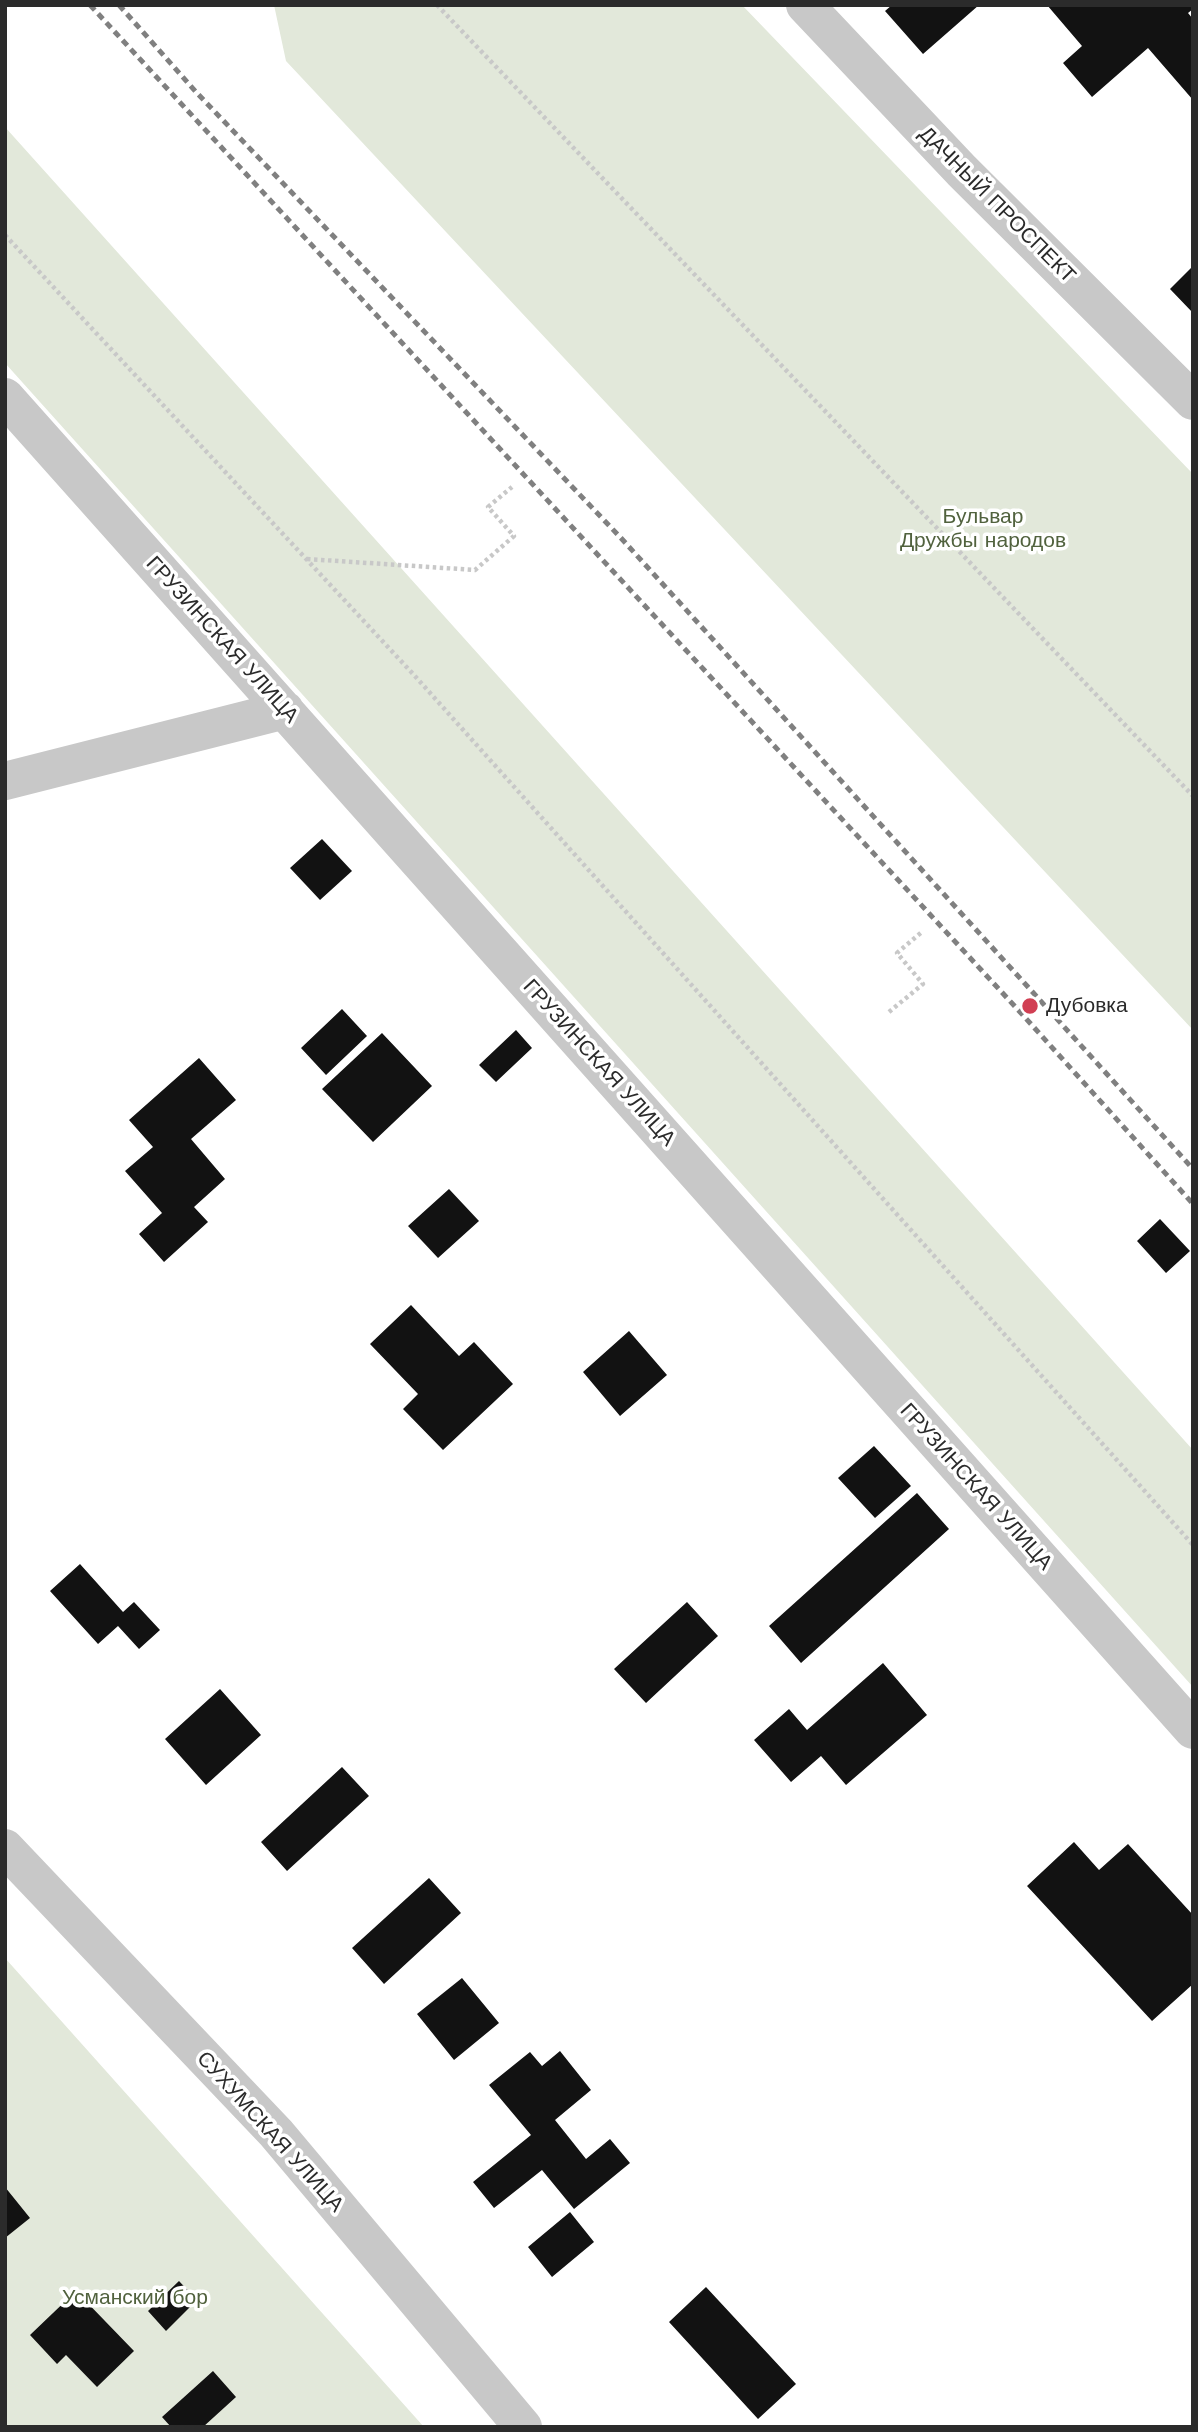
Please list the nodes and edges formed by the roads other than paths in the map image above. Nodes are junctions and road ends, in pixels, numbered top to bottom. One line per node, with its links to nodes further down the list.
1 (805, 5): 3 (street, ДАЧНЫЙ ПРОСПЕКТ)
2 (5, 397): 4 (street, ГРУЗИНСКАЯ УЛИЦА)
3 (1193, 401)
4 (285, 710): 5 (street); 6 (street, ГРУЗИНСКАЯ УЛИЦА)
5 (5, 781)
6 (1193, 1730)
7 (5, 1848): 8 (street, СУХУМСКАЯ УЛИЦА)
8 (523, 2427)

